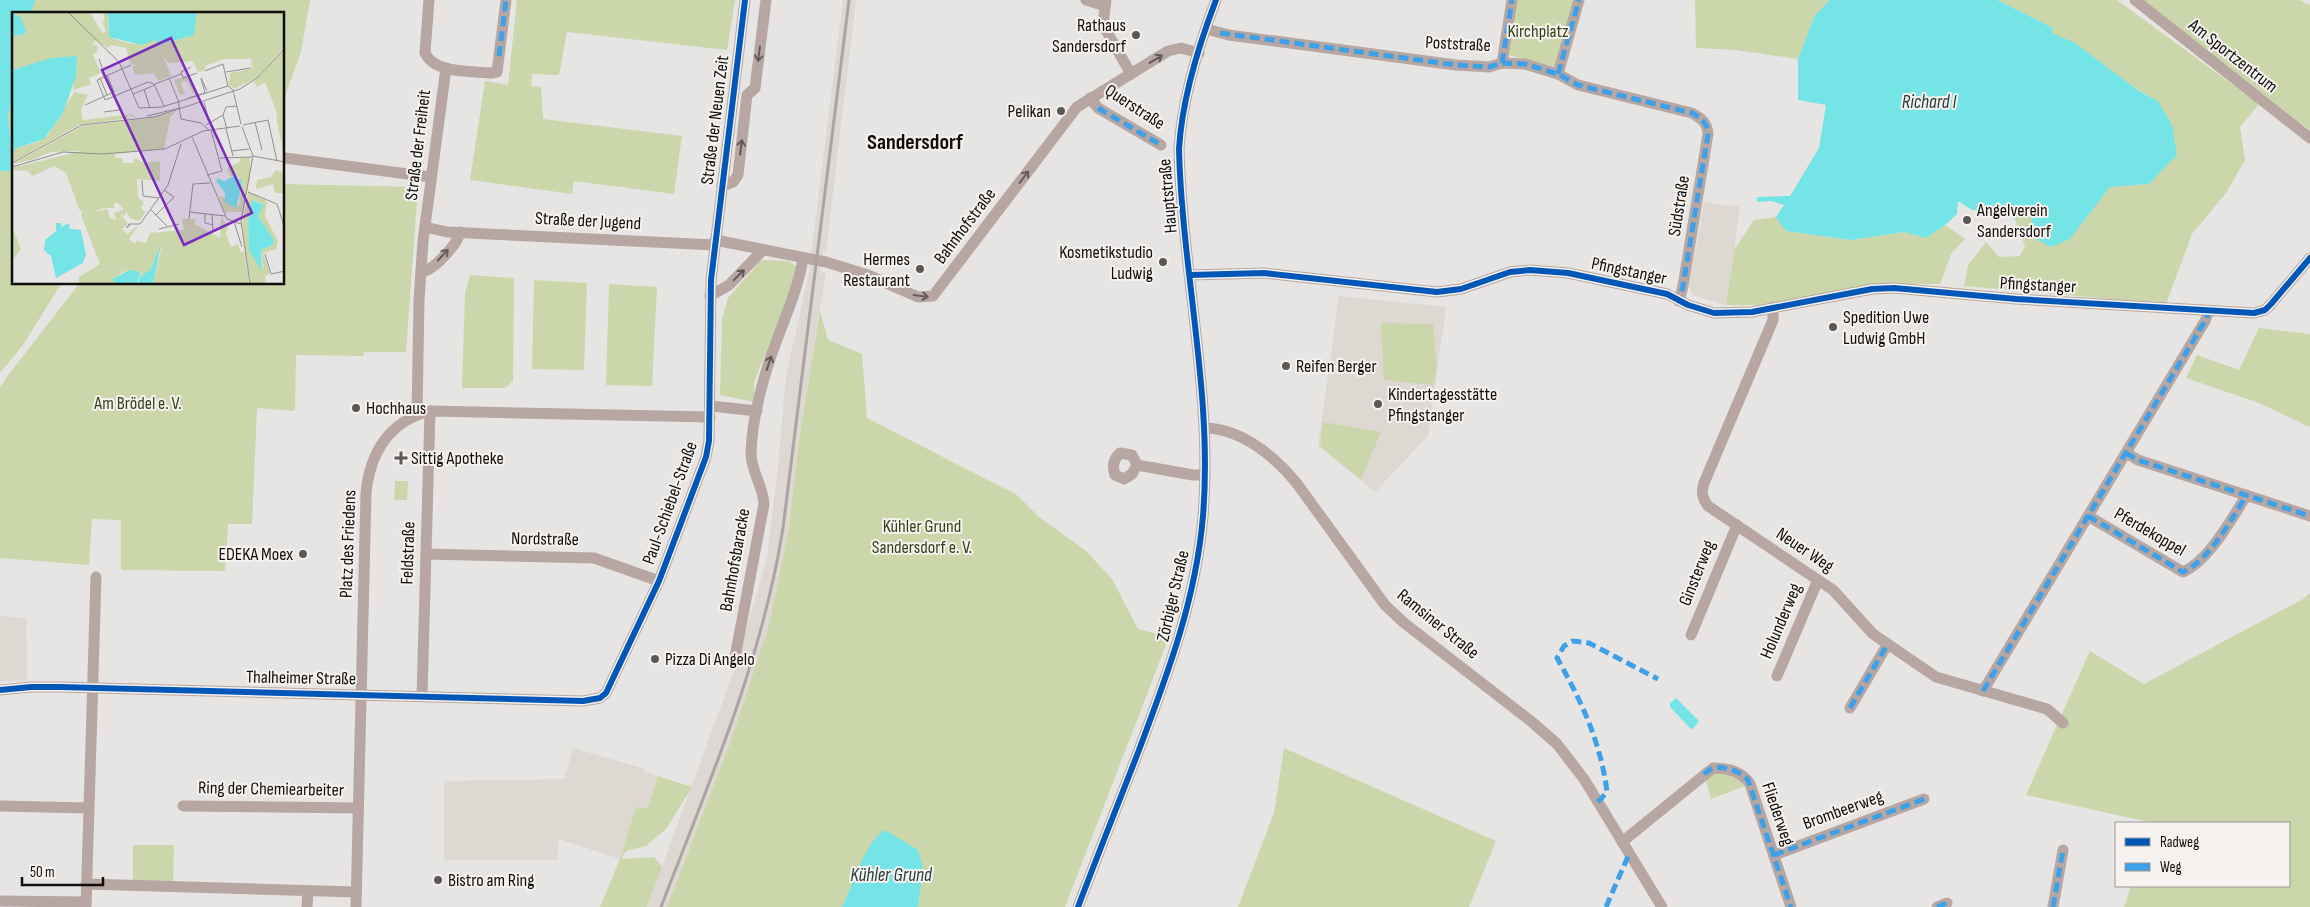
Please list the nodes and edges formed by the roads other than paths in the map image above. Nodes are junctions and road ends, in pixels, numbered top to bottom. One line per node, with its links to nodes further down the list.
1 (429, 0): 14 (street)
2 (506, 0): 14 (street)
3 (1086, 0): 9 (street)
4 (1216, 0): 11 (street, Hauptstraße)
5 (1512, 0): 13 (street)
6 (1579, 0): 16 (street)
7 (2135, 0): 21 (street, Am Sportzentrum)
8 (745, 3): 10 (street, Straße der Neuen Zeit); 17 (street, Straße der Neuen Zeit)
9 (1105, 3): 15 (street)
10 (766, 5): 18 (street, Straße der Neuen Zeit, one-way to 18)
11 (1206, 29): 12 (street, Hauptstraße); 13 (street, Poststraße)
12 (1199, 52): 15 (street, Bahnhofstraße, one-way to 12); 33 (street, Hauptstraße)
13 (1502, 63): 16 (street, Poststraße)
14 (446, 68): 24 (street, Straße der Freiheit)
15 (1131, 74): 19 (street, Bahnhofstraße)
16 (1558, 74): 20 (street, Poststraße)
17 (734, 88): 18 (street, Straße der Neuen Zeit); 25 (street, Straße der Neuen Zeit)
18 (747, 94): 25 (street, Straße der Neuen Zeit, one-way to 18)
19 (1090, 98): 22 (street, Querstraße); 31 (street, Bahnhofstraße, one-way to 19)
20 (1702, 118): 35 (street, Südstraße)
21 (2310, 138)
22 (1161, 145)
23 (285, 158): 24 (street)
24 (431, 177): 26 (street, Straße der Freiheit)
25 (722, 186): 28 (street, Straße der Neuen Zeit)
26 (425, 228): 27 (street, Straße der Jugend); 32 (street)
27 (460, 232): 28 (street, Straße der Jugend); 32 (street, one-way to 27)
28 (715, 242): 29 (street, Bahnhofstraße); 34 (street, Paul-Schiebel-Straße)
29 (763, 250): 31 (street, Bahnhofstraße); 34 (street, one-way to 29)
30 (2310, 258): 37 (street, Pfingstanger)
31 (803, 259): 39 (street, Bahnhofsbaracke, one-way to 31)
32 (421, 272): 41 (street)
33 (1190, 275): 35 (street, Pfingstanger); 42 (street, Zörbiger Straße)
34 (710, 296): 40 (street, Paul-Schiebel-Straße)
35 (1678, 300): 36 (street, Pfingstanger)
36 (1773, 307): 37 (street, Pfingstanger); 49 (street, Neuer Weg)
37 (2209, 311): 43 (street)
38 (430, 411): 40 (street); 41 (street); 50 (street, Feldstraße)
39 (757, 411): 40 (street); 56 (street, Bahnhofsbaracke)
40 (711, 412): 53 (street, Paul-Schiebel-Straße)
41 (417, 414): 61 (street, Platz des Friedens)
42 (1204, 428): 45 (street, Zörbiger Straße); 71 (street, Ramsiner Straße)
43 (2126, 453): 46 (street); 47 (street)
44 (1137, 465): 45 (street)
45 (1204, 475): 81 (street, Zörbiger Straße)
46 (2247, 495): 47 (street, Pferdekoppel); 48 (street)
47 (2088, 516): 60 (street)
48 (2310, 516)
49 (1737, 525): 52 (street, Neuer Weg); 54 (street, Ginsterweg)
50 (426, 554): 53 (street, Nordstraße); 62 (street, Feldstraße)
51 (96, 577): 58 (street)
52 (1818, 580): 55 (street, Neuer Weg); 57 (street, Holunderweg)
53 (659, 581): 63 (street, Paul-Schiebel-Straße)
54 (1690, 635)
55 (1887, 645): 60 (street, Neuer Weg); 64 (street)
56 (735, 657)
57 (1777, 676)
58 (92, 688): 59 (street, Thalheimer Straße); 61 (street, Thalheimer Straße); 69 (street)
59 (0, 690)
60 (1983, 691): 65 (street, Neuer Weg)
61 (361, 694): 62 (street, Thalheimer Straße); 70 (street, Ring der Chemiearbeiter)
62 (422, 696): 63 (street, Thalheimer Straße)
63 (600, 698)
64 (1850, 708)
65 (2063, 723)
66 (1924, 799): 73 (street, Brombeerweg)
67 (0, 806): 69 (street)
68 (183, 806): 70 (street, Ring der Chemiearbeiter)
69 (88, 808): 74 (street)
70 (358, 808): 76 (street, Ring der Chemiearbeiter)
71 (1622, 842): 73 (street, Fliederweg); 82 (street, Ramsiner Straße)
72 (2063, 850): 84 (street)
73 (1774, 855): 83 (street, Fliederweg)
74 (86, 884): 75 (street); 78 (street)
75 (308, 891): 76 (street); 79 (street)
76 (356, 892): 80 (street, Ring der Chemiearbeiter)
77 (0, 901): 78 (street)
78 (86, 905)
79 (307, 907)
80 (356, 907)
81 (1078, 907)
82 (1662, 907)
83 (1791, 907)
84 (2053, 907)

